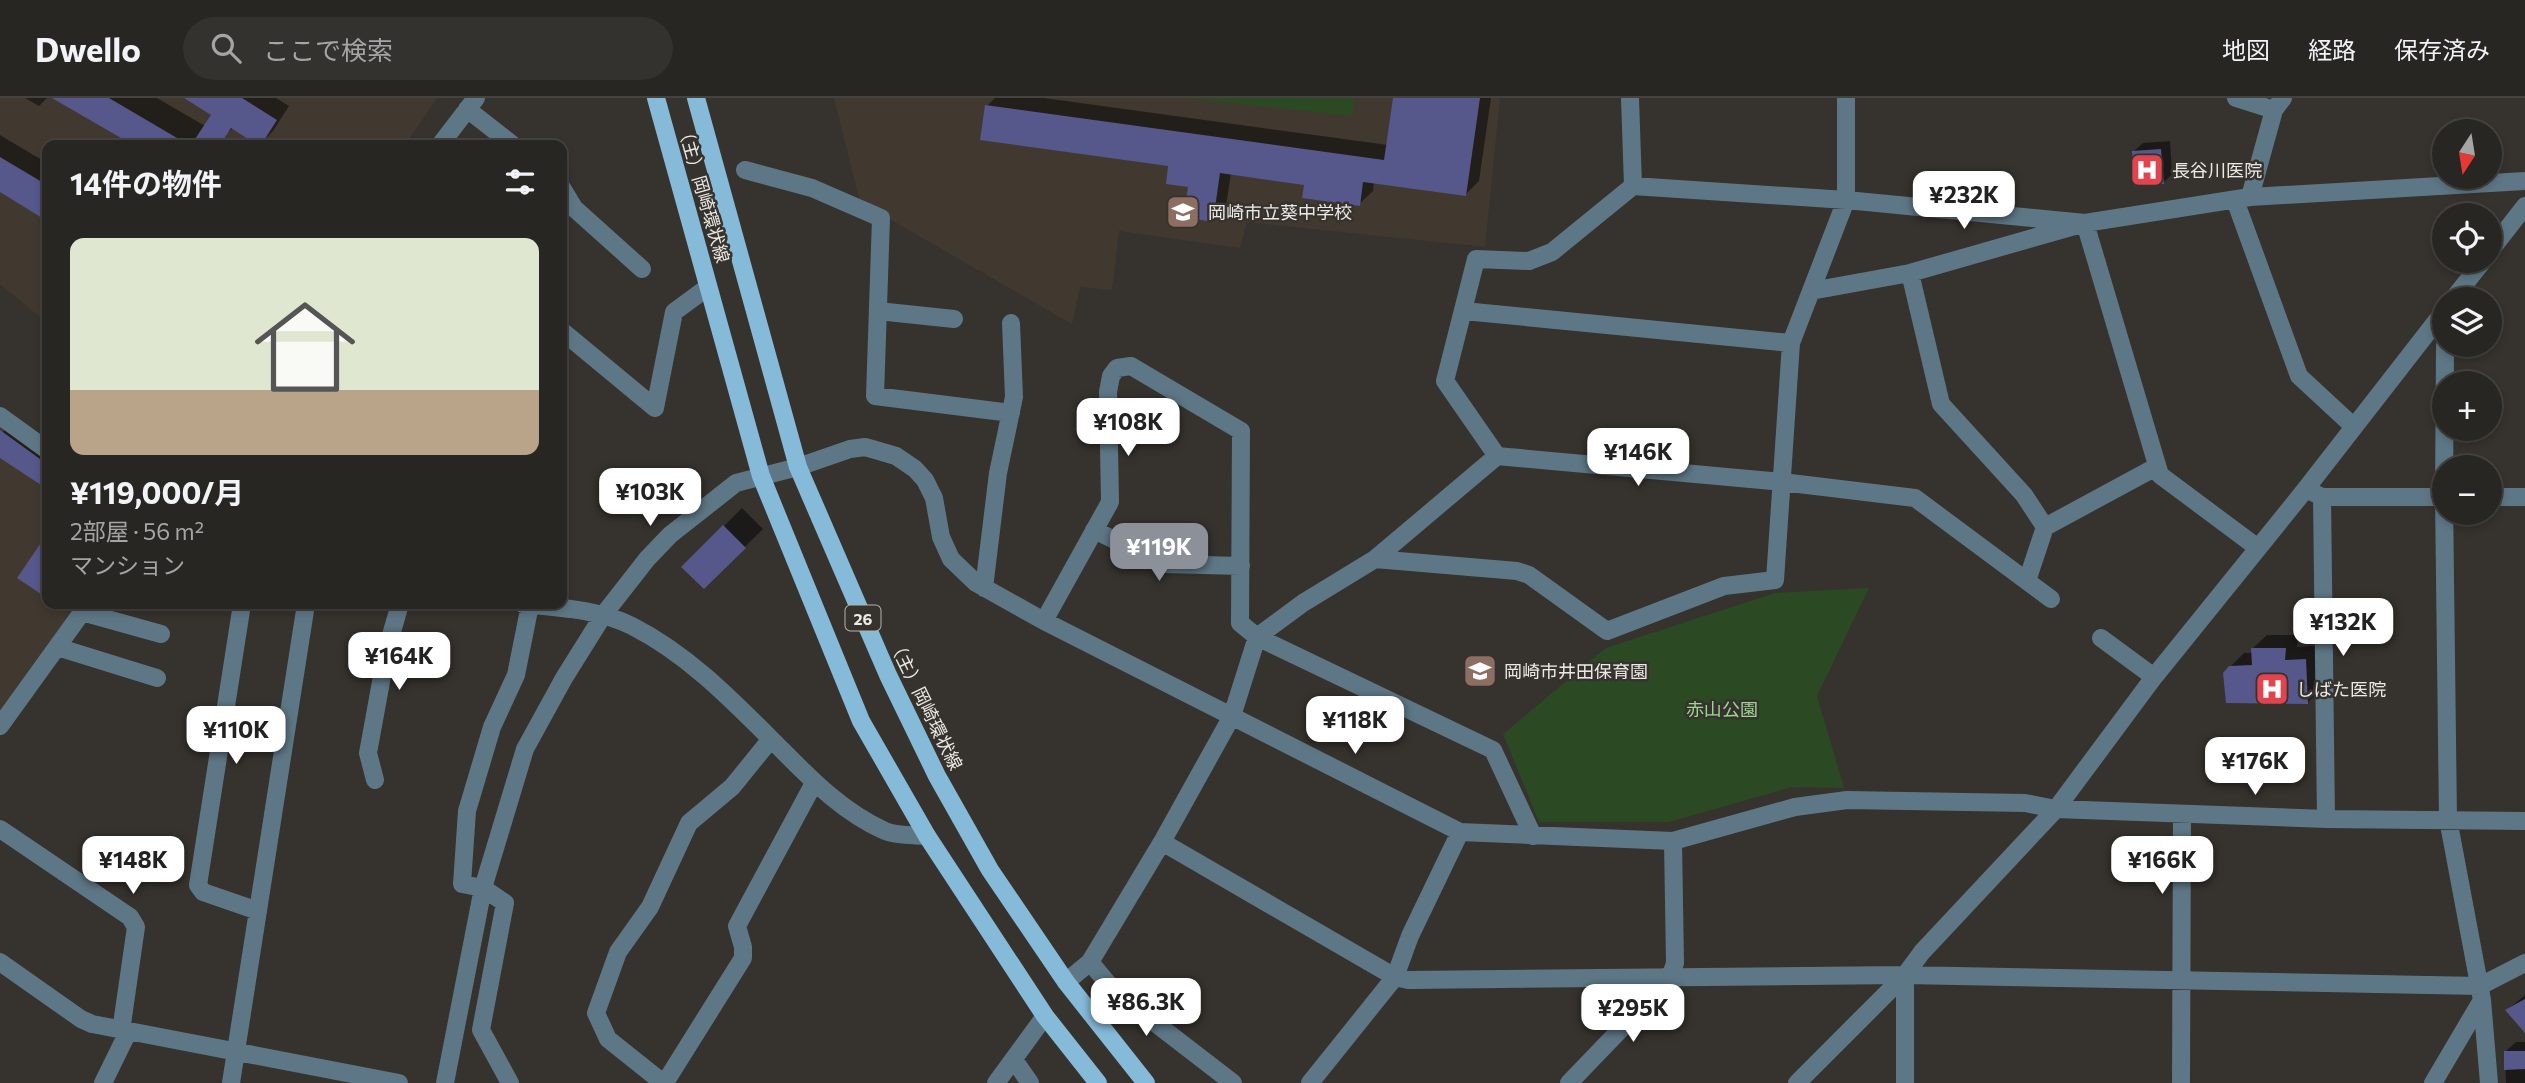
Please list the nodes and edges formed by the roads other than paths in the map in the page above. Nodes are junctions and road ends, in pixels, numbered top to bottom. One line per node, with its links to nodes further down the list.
1 (656, 98): 22 (main road, （主）岡崎環状線 / 26)
2 (696, 98): 39 (main road, （主）岡崎環状線 / 26)
3 (1630, 98): 12 (street)
4 (1846, 98): 15 (street)
5 (2236, 98): 7 (street)
6 (471, 104): 8 (street); 9 (street)
7 (2279, 104): 14 (street)
8 (444, 140)
9 (508, 140)
10 (745, 170): 25 (street)
11 (2525, 181): 14 (street)
12 (1633, 186): 15 (street); 26 (street)
13 (567, 196): 19 (street)
14 (2242, 199): 17 (street); 35 (street)
15 (1846, 200): 17 (street); 24 (street)
16 (2525, 206): 18 (street)
17 (2085, 223): 20 (street); 40 (street)
18 (2502, 236)
19 (642, 269)
20 (1910, 272): 24 (street); 48 (street)
21 (2474, 273): 23 (street)
22 (708, 287): 30 (street); 41 (main road, （主）岡崎環状線 / 26)
23 (2462, 287)
24 (1811, 291): 31 (street)
25 (878, 311): 27 (street); 33 (street)
26 (1464, 311): 31 (street); 38 (street)
27 (954, 319)
28 (1011, 323): 33 (street)
29 (2432, 326): 35 (street)
30 (567, 335)
31 (1791, 343): 42 (street)
32 (2445, 357): 37 (street)
33 (1010, 413): 54 (street)
34 (0, 416): 36 (street)
35 (2353, 426): 43 (street)
36 (42, 446)
37 (2444, 455)
38 (1497, 456): 42 (street); 51 (street)
39 (798, 467): 41 (street); 54 (street); 96 (main road, （主）岡崎環状線 / 26)
40 (2156, 467): 48 (street); 50 (street)
41 (761, 476): 63 (street); 83 (main road, （主）岡崎環状線 / 26)
42 (1782, 482): 51 (street); 53 (street)
43 (2314, 493): 44 (street); 50 (street); 78 (street)
44 (2432, 497)
45 (2502, 497): 46 (street)
46 (2525, 497)
47 (2444, 525): 79 (street)
48 (2045, 527): 53 (street)
49 (1094, 530): 52 (street); 52 (street); 64 (street)
50 (2258, 548): 69 (street)
51 (1375, 559): 66 (street)
52 (1241, 566): 66 (street)
53 (2027, 581): 55 (street)
54 (984, 587): 64 (street)
55 (2051, 599)
56 (84, 609): 68 (street)
57 (88, 609): 65 (street)
58 (241, 609): 88 (street)
59 (305, 609): 88 (street)
60 (399, 609): 74 (street)
61 (529, 609): 87 (street)
62 (563, 609): 63 (street)
63 (604, 614): 73 (street); 87 (street)
64 (1044, 621): 71 (street)
65 (161, 634)
66 (1257, 636): 71 (street); 84 (street)
67 (2101, 638): 69 (street)
68 (57, 647): 70 (street); 72 (street)
69 (2154, 677): 76 (street)
70 (157, 678)
71 (1233, 716): 82 (street); 86 (street)
72 (0, 726)
73 (771, 739): 75 (street); 75 (street)
74 (375, 780)
75 (814, 783): 83 (street)
76 (2056, 808): 77 (street); 85 (street); 92 (street)
77 (2182, 814): 78 (street); 95 (street)
78 (2326, 819): 79 (street)
79 (2448, 819): 80 (street); 97 (street)
80 (2525, 821)
81 (0, 829): 99 (street)
82 (1460, 832): 84 (street); 93 (street)
83 (928, 836): 98 (main road, （主）岡崎環状線 / 26)
84 (1533, 836): 85 (street)
85 (1673, 841): 94 (street)
86 (1162, 842): 90 (street); 93 (street)
87 (483, 888): 105 (street); 106 (street)
88 (258, 911): 100 (street)
89 (0, 962): 99 (street)
90 (1090, 962): 96 (street); 111 (street)
91 (2525, 963): 97 (street)
92 (1905, 975): 94 (street); 95 (street); 114 (street); 115 (street)
93 (1395, 977): 94 (street); 112 (street)
94 (1670, 978): 113 (street)
95 (2181, 980): 97 (street); 116 (street)
96 (1066, 982): 110 (main road, （主）岡崎環状線 / 26)
97 (2481, 993): 117 (street); 118 (street)
98 (1045, 1016): 101 (street); 109 (main road, （主）岡崎環状線 / 26)
99 (125, 1031): 100 (street); 102 (street)
100 (236, 1050): 103 (street); 104 (street)
101 (1014, 1060): 107 (street); 108 (street)
102 (103, 1083)
103 (231, 1083)
104 (399, 1083)
105 (445, 1083)
106 (510, 1083)
107 (996, 1083)
108 (1030, 1083)
109 (1098, 1083)
110 (1146, 1083)
111 (1233, 1083)
112 (1310, 1083)
113 (1569, 1083)
114 (1797, 1083)
115 (1905, 1083)
116 (2181, 1083)
117 (2433, 1083)
118 (2489, 1083)

